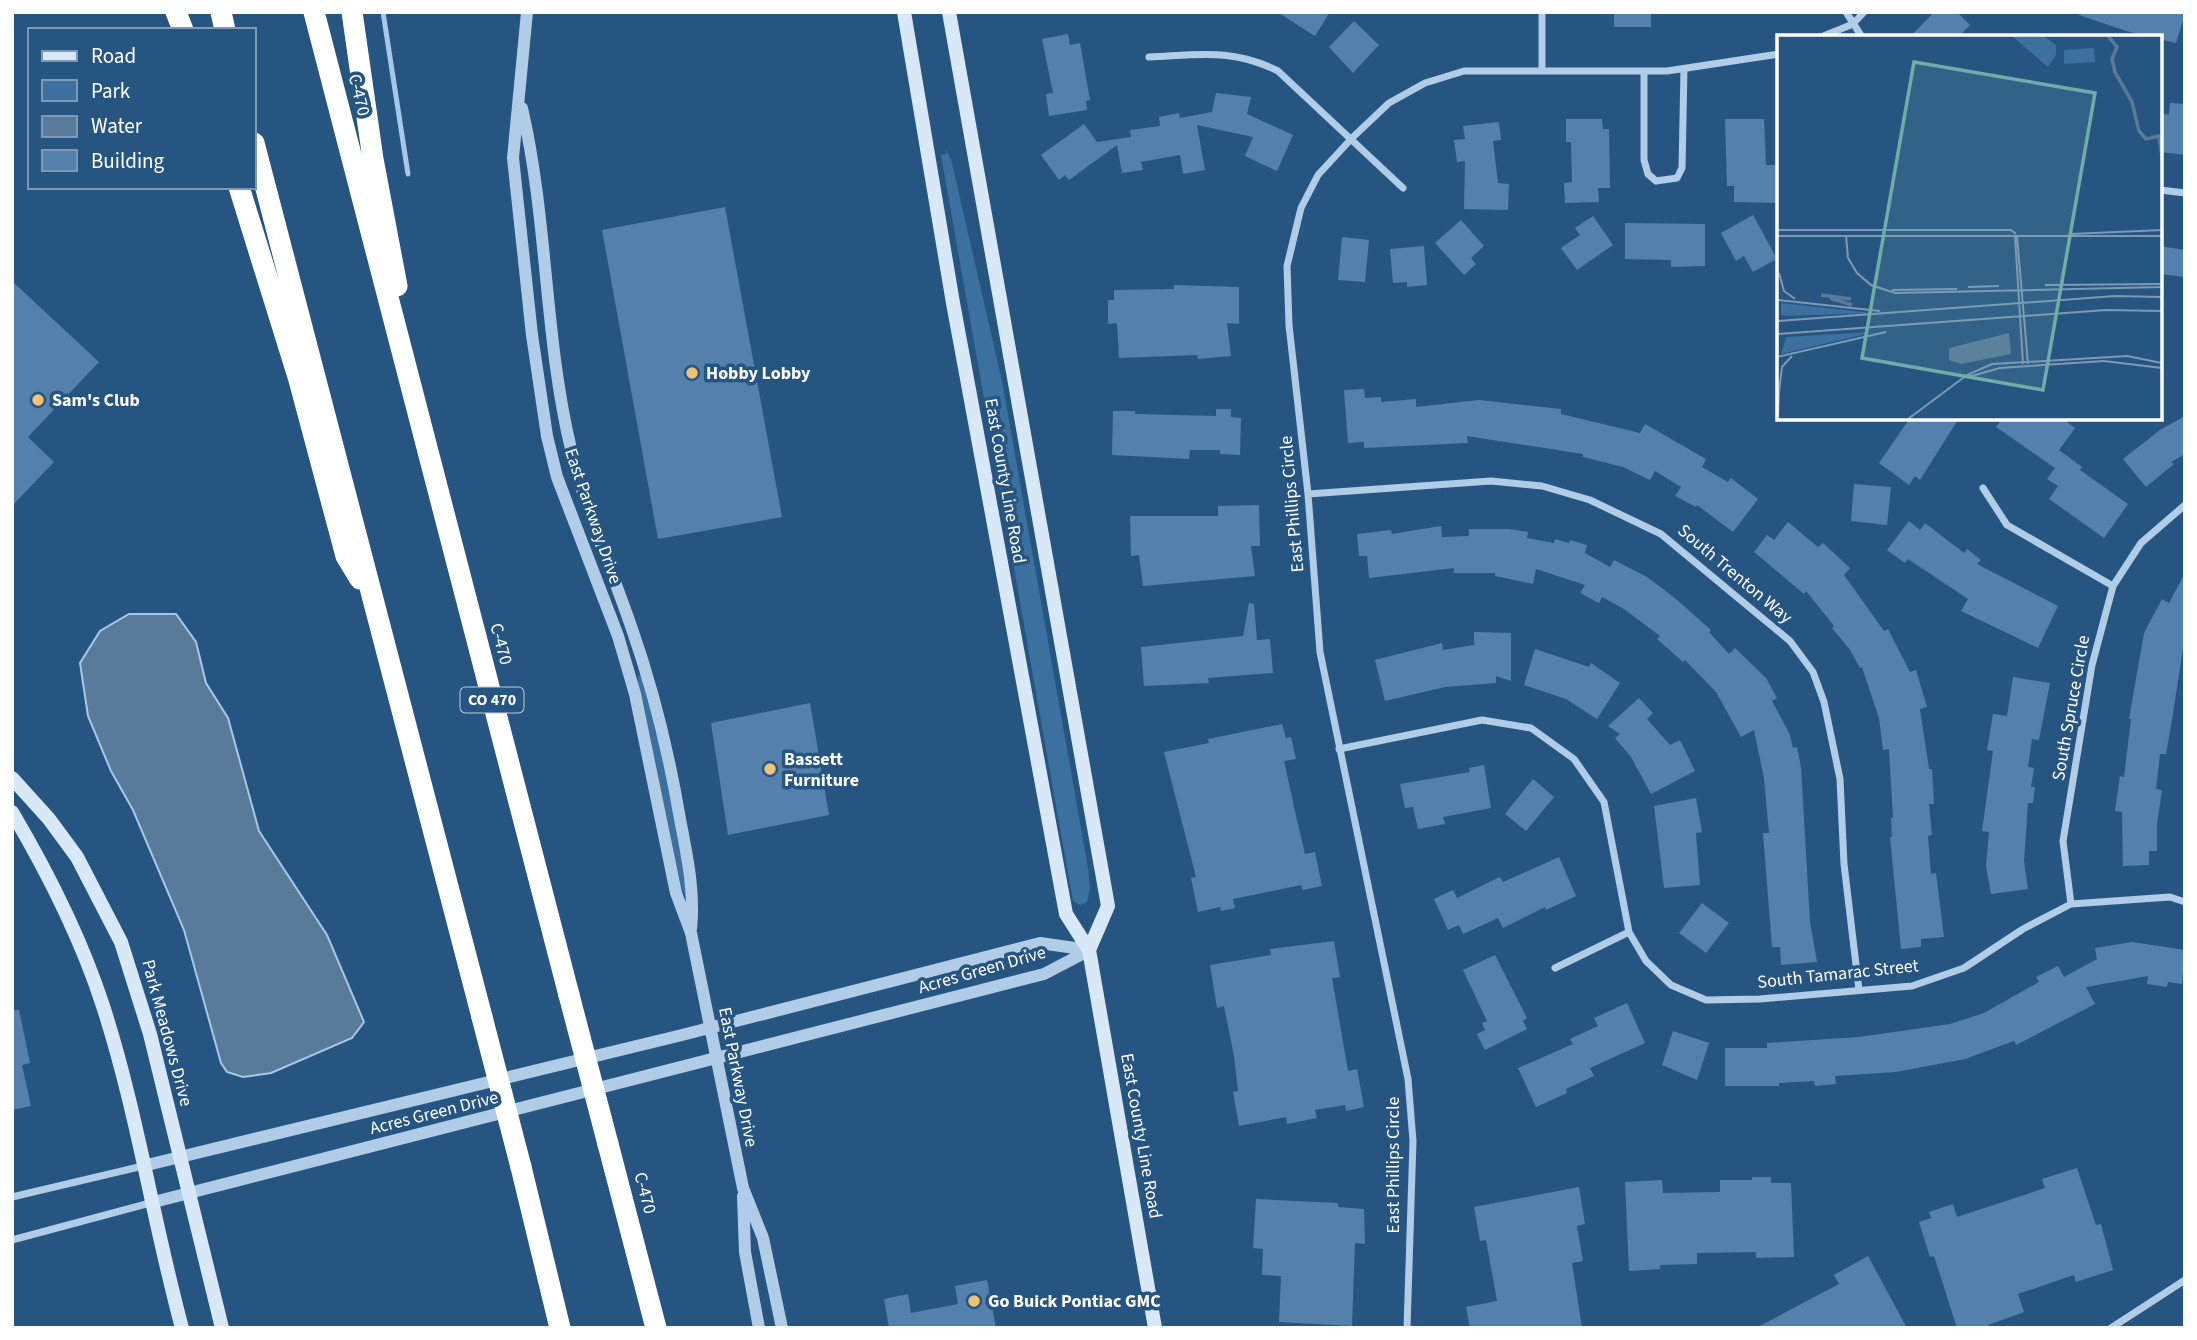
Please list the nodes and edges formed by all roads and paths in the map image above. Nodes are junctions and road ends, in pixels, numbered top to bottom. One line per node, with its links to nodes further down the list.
1 (314, 12): 24 (highway, C-470 / CO 470)
2 (352, 12): 24 (highway)
3 (527, 12): 17 (street, East Parkway Drive)
4 (904, 12): 37 (main road, East County Line Road)
5 (949, 12): 37 (main road, East County Line Road)
6 (1542, 12): 14 (street)
7 (1846, 12): 9 (street)
8 (1864, 12): 9 (street)
9 (1853, 24): 10 (street); 11 (street)
10 (1826, 35)
11 (1861, 35)
12 (1777, 54): 15 (street, East Phillips Circle)
13 (1149, 57): 18 (street)
14 (1542, 69): 16 (street, East Phillips Circle); 18 (street, East Phillips Circle)
15 (1684, 69): 16 (street, East Phillips Circle); 16 (street)
16 (1644, 71)
17 (520, 101): 36 (street, East Parkway Drive); 36 (street, East Parkway Drive)
18 (1352, 138): 20 (street); 26 (street, East Phillips Circle)
19 (256, 151): 29 (highway)
20 (1403, 188)
21 (240, 189): 29 (highway)
22 (2162, 190): 23 (street)
23 (2185, 193)
24 (415, 406): 53 (highway, C-470 / CO 470, bridge)
25 (1983, 488): 28 (street)
26 (1308, 494): 30 (street, East Phillips Circle); 39 (street, South Trenton Way)
27 (2185, 505): 28 (street, South Spruce Circle)
28 (2113, 586): 34 (street, South Spruce Circle)
29 (374, 602): 52 (highway, bridge)
30 (1339, 749): 35 (street, South Tamarac Street); 57 (street, East Phillips Circle)
31 (12, 778): 42 (main road, Park Meadows Drive)
32 (12, 812): 43 (main road)
33 (2185, 902): 34 (street, South Tamarac Street)
34 (2071, 904): 39 (street, South Tamarac Street)
35 (1629, 932): 38 (street); 39 (street, South Tamarac Street)
36 (691, 933): 40 (street, East Parkway Drive)
37 (1089, 950): 40 (street, Acres Green Drive); 41 (street, Acres Green Drive); 56 (main road, East County Line Road)
38 (1555, 968)
39 (1859, 990)
40 (711, 1028): 41 (street, East Parkway Drive); 42 (street, Acres Green Drive)
41 (717, 1057): 44 (street, East Parkway Drive); 45 (street, Acres Green Drive)
42 (179, 1157): 43 (street, Acres Green Drive); 45 (main road, Park Meadows Drive)
43 (143, 1166): 46 (street, Acres Green Drive); 47 (main road)
44 (743, 1188): 54 (street, East Parkway Drive); 55 (street, East Parkway Drive)
45 (188, 1194): 47 (street, Acres Green Drive); 51 (main road, Park Meadows Drive)
46 (12, 1197)
47 (150, 1203): 48 (street, Acres Green Drive); 50 (main road)
48 (12, 1240)
49 (2185, 1280): 58 (street)
50 (182, 1328)
51 (222, 1328)
52 (560, 1328)
53 (656, 1328)
54 (759, 1328)
55 (782, 1328)
56 (1155, 1328)
57 (1407, 1328)
58 (2111, 1328)

